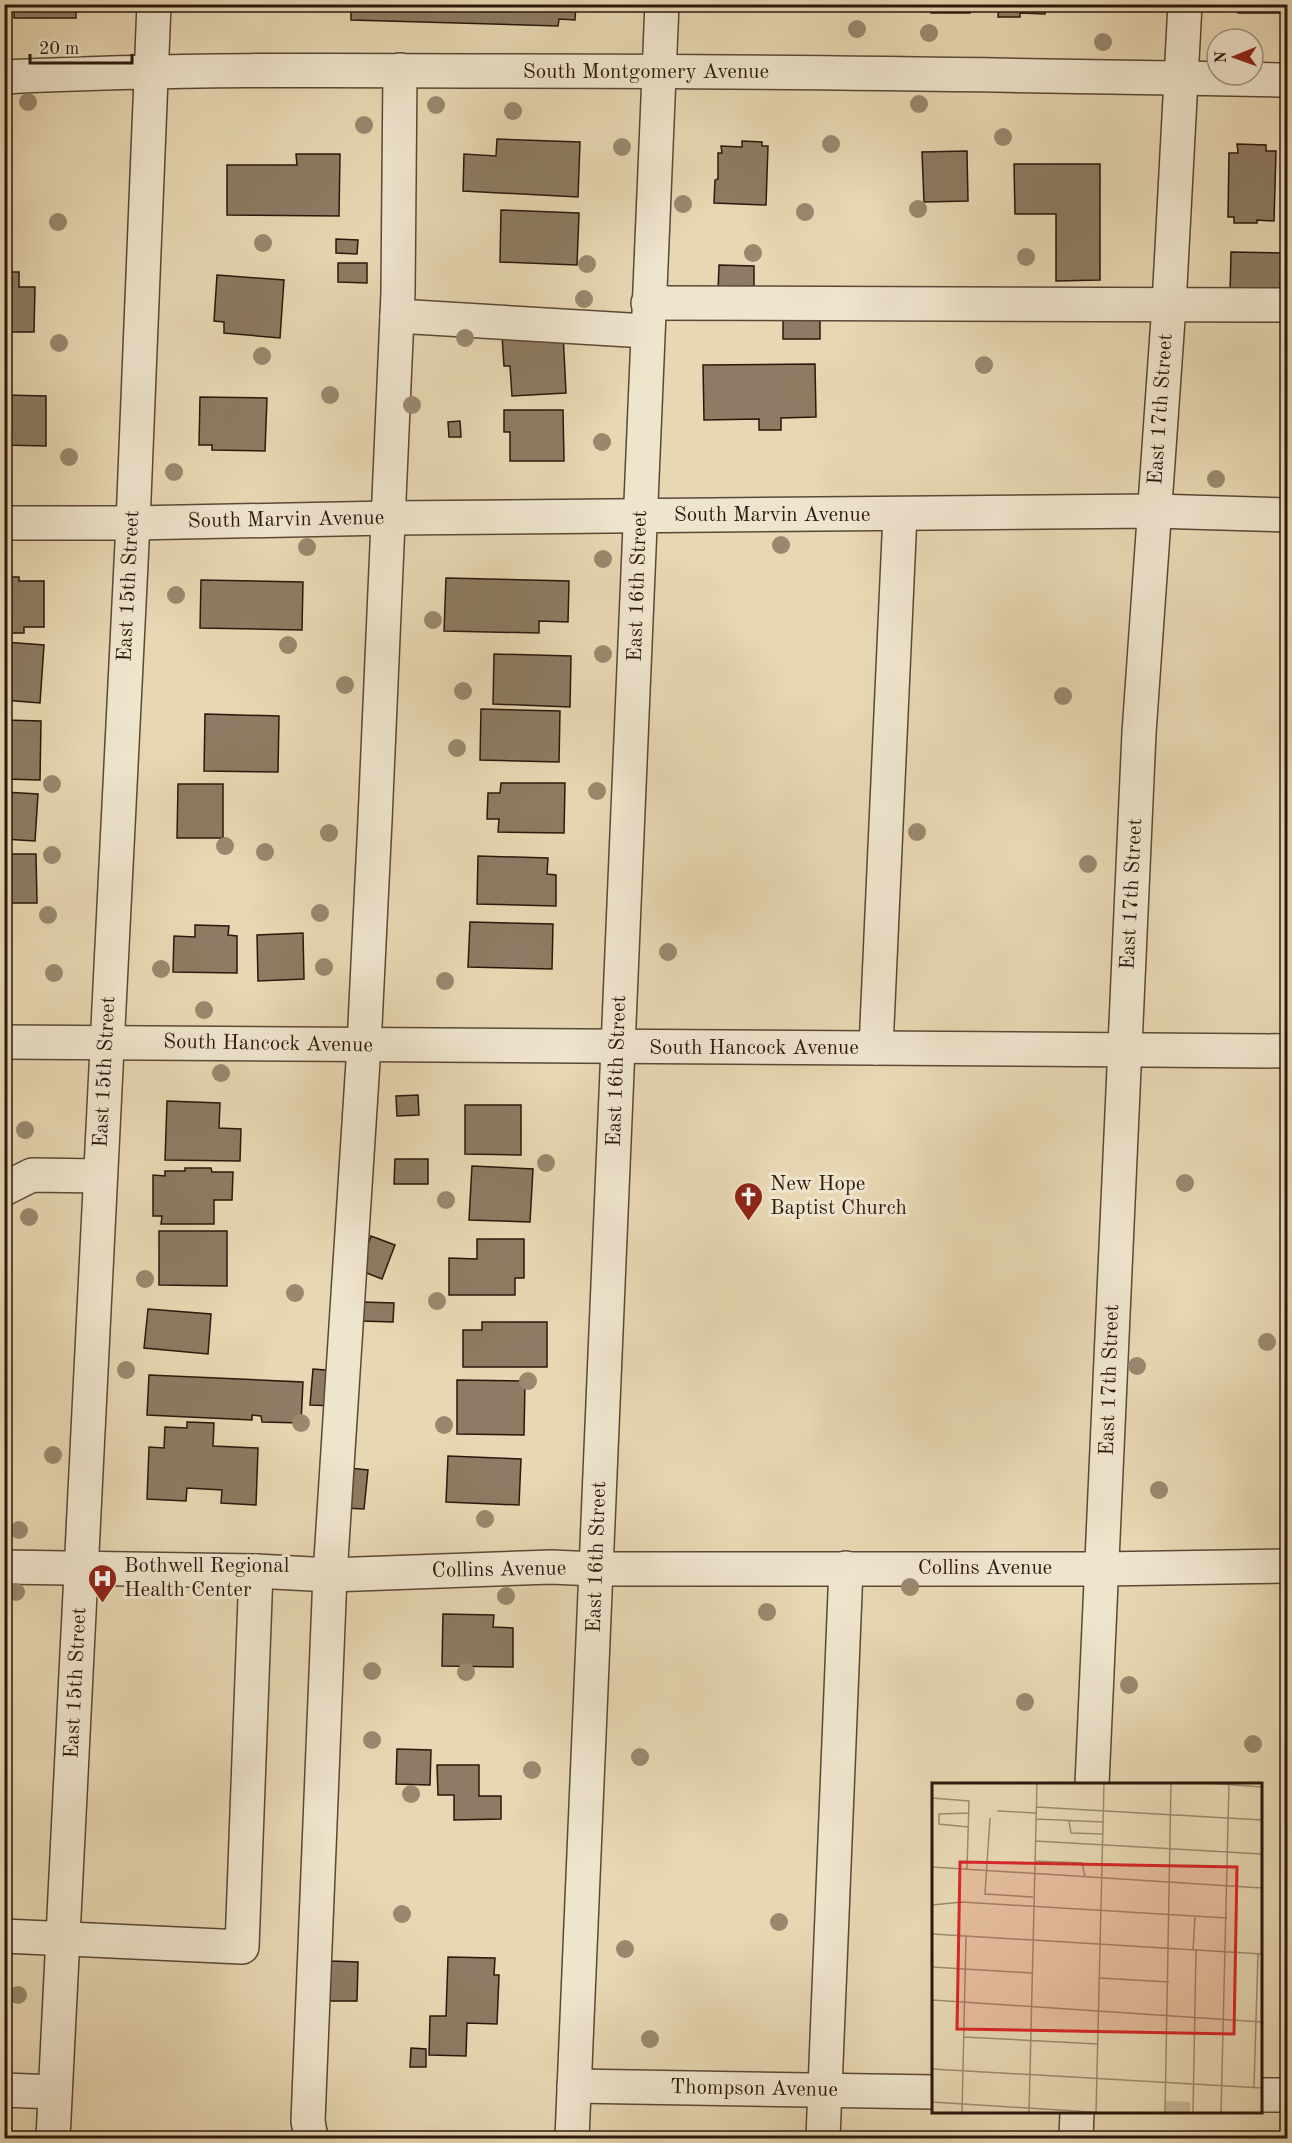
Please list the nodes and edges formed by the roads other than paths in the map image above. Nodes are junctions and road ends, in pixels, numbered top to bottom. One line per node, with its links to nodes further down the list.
1 (154, 4): 6 (street, East 15th Street)
2 (662, 4): 5 (street, East 16th Street)
3 (1185, 4): 8 (street, East 17th Street)
4 (400, 70): 5 (street, South Montgomery Avenue); 6 (street, South Montgomery Avenue); 12 (street)
5 (659, 71): 8 (street, South Montgomery Avenue); 13 (street, East 16th Street)
6 (151, 73): 7 (street, South Montgomery Avenue); 20 (street, East 15th Street)
7 (4, 77)
8 (1182, 78): 9 (street, South Montgomery Avenue); 10 (street, East 17th Street)
9 (1287, 80)
10 (1169, 305): 11 (street); 13 (street); 14 (street, East 17th Street)
11 (1287, 305)
12 (397, 316): 13 (street); 18 (street)
13 (647, 317): 17 (street, East 16th Street)
14 (1154, 511): 15 (street, South Marvin Avenue); 16 (street, South Marvin Avenue); 26 (street, East 17th Street)
15 (900, 514): 17 (street, South Marvin Avenue); 25 (street)
16 (1287, 514)
17 (641, 516): 18 (street, South Marvin Avenue); 24 (street, East 16th Street)
18 (388, 518): 20 (street, South Marvin Avenue); 23 (street)
19 (4, 523): 20 (street, South Marvin Avenue)
20 (133, 524): 22 (street, East 15th Street)
21 (4, 1042): 22 (street, South Hancock Avenue)
22 (107, 1042): 23 (street, South Hancock Avenue); 28 (street, East 15th Street)
23 (364, 1046): 24 (street, South Hancock Avenue); 37 (street)
24 (618, 1047): 25 (street, South Hancock Avenue); 34 (street, East 16th Street)
25 (876, 1048): 26 (street, South Hancock Avenue)
26 (1125, 1050): 27 (street, South Hancock Avenue); 35 (street, East 17th Street)
27 (1287, 1051)
28 (100, 1176): 29 (street); 32 (street, East 15th Street)
29 (4, 1189)
30 (1287, 1566): 35 (street, Collins Avenue)
31 (4, 1567): 32 (street, Collins Avenue)
32 (82, 1568): 36 (street, Collins Avenue); 40 (street, East 15th Street)
33 (846, 1568): 34 (street, Collins Avenue); 35 (street, Collins Avenue); 43 (street)
34 (596, 1569): 37 (street, Collins Avenue); 41 (street, East 16th Street)
35 (1102, 1569): 38 (street, East 17th Street)
36 (256, 1571): 37 (street, Collins Avenue); 40 (street)
37 (330, 1575): 50 (street)
38 (1092, 1783)
39 (4, 1936): 40 (street)
40 (62, 1939): 44 (street, East 15th Street)
41 (574, 2086): 43 (street, Thompson Avenue); 51 (street, East 16th Street)
42 (4, 2091): 44 (street)
43 (825, 2091): 45 (street, Thompson Avenue); 52 (street)
44 (55, 2092): 49 (street, East 15th Street)
45 (932, 2092)
46 (1262, 2095): 47 (street)
47 (1287, 2095)
48 (1077, 2113): 53 (street)
49 (53, 2139)
50 (311, 2139)
51 (572, 2139)
52 (823, 2139)
53 (1076, 2139)

